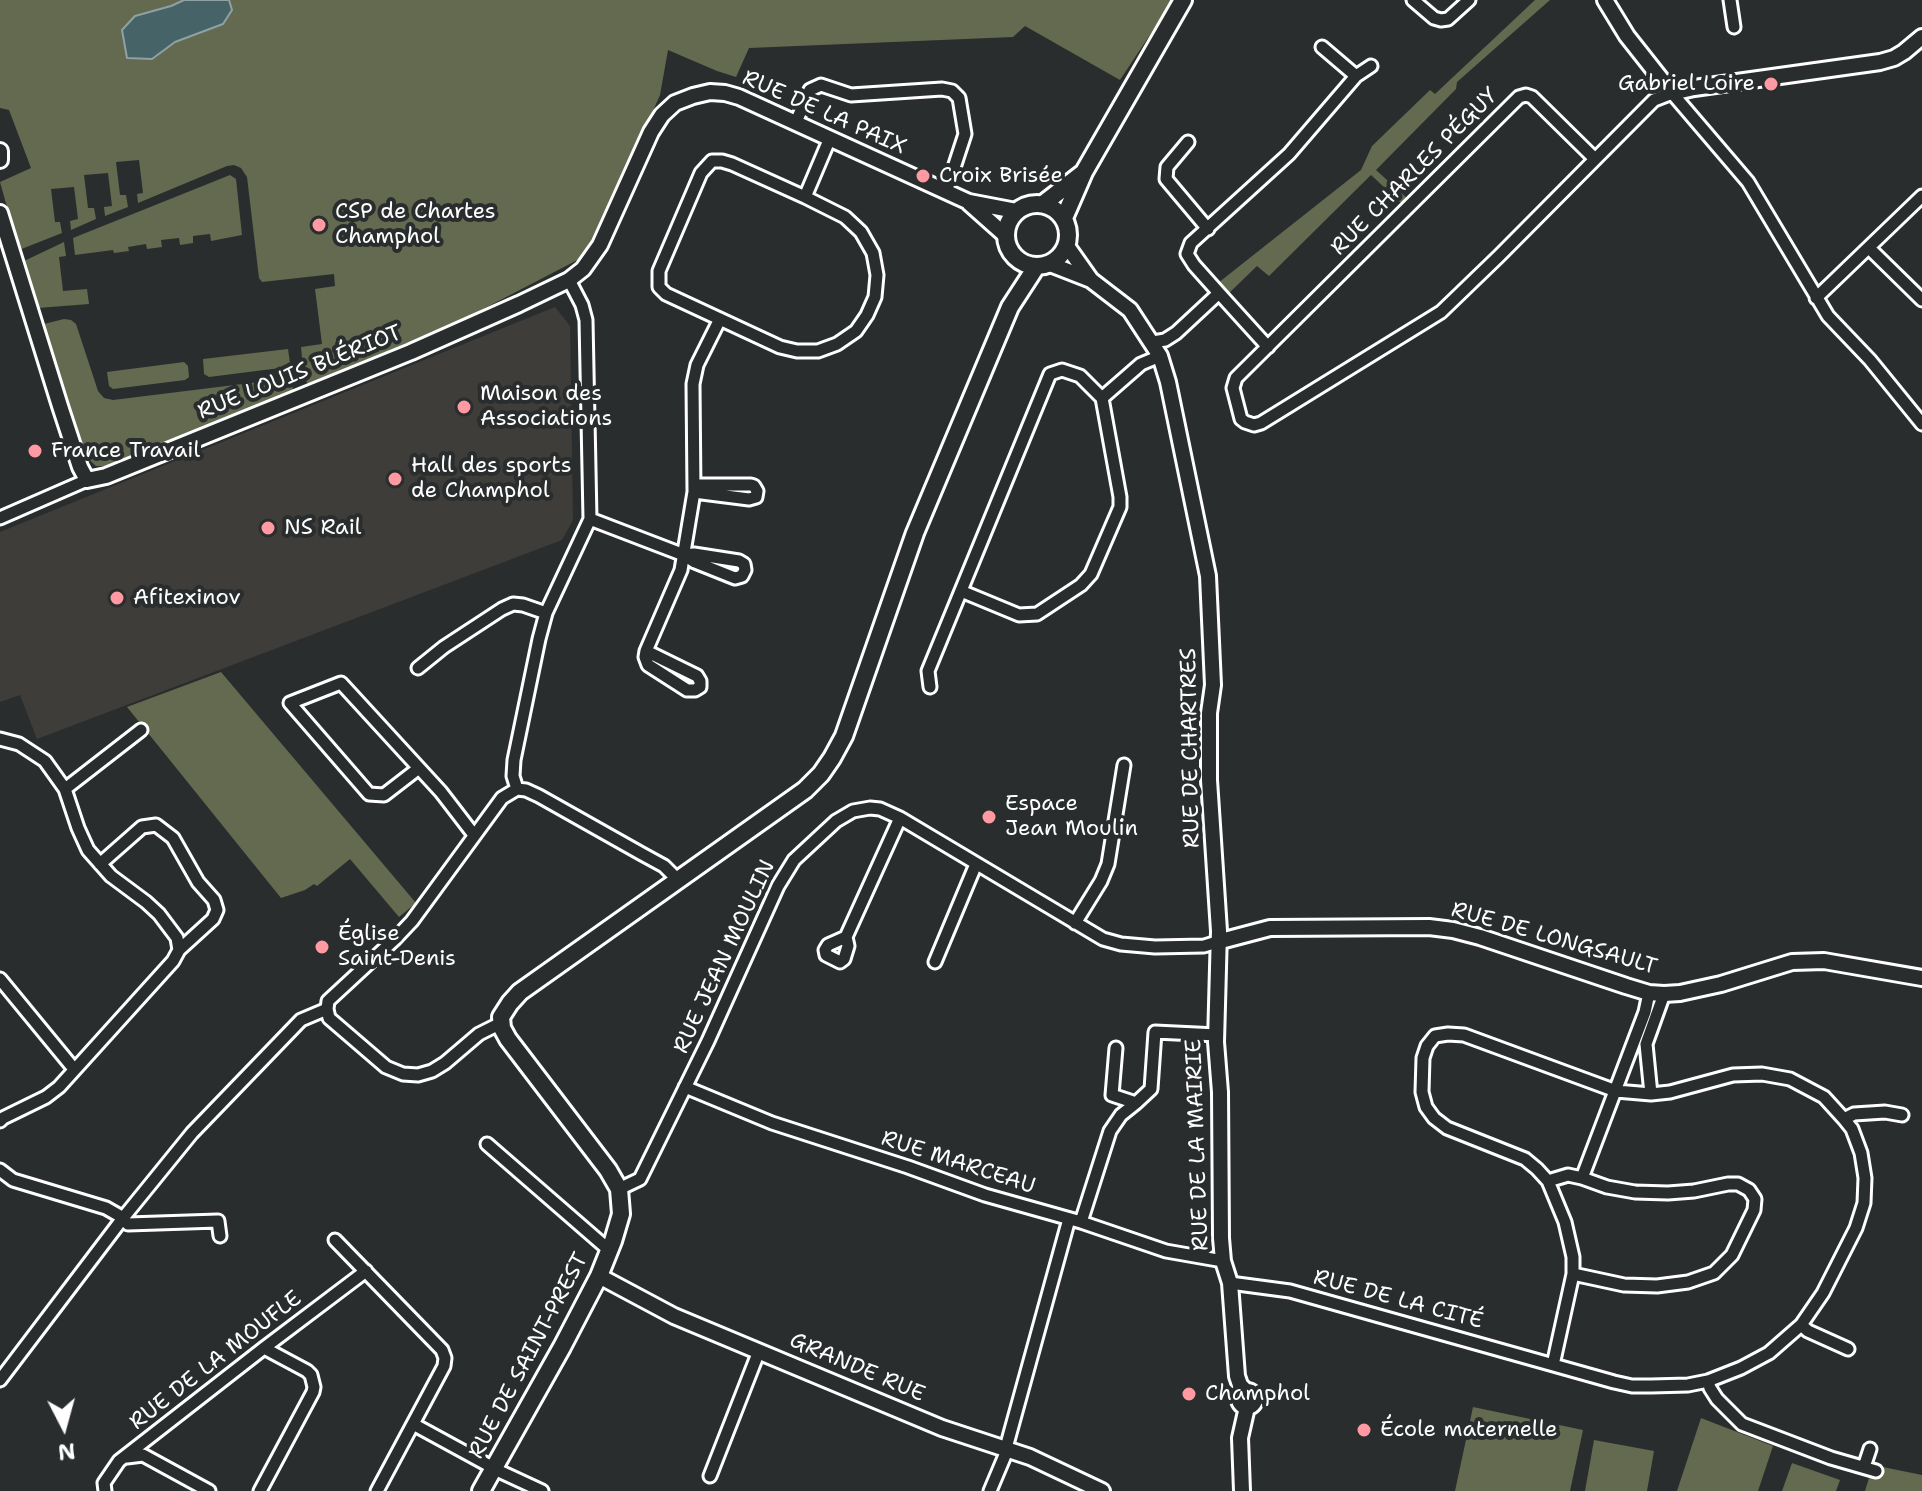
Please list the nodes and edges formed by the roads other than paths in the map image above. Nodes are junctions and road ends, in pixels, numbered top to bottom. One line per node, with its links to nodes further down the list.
1 (1183, 0): 18 (main road)
2 (1413, 0): 3 (street)
3 (1469, 0)
4 (1605, 0): 11 (street)
5 (1730, 0): 6 (street)
6 (1734, 27)
7 (1922, 37): 11 (street)
8 (1322, 47): 10 (street)
9 (1371, 66): 10 (street)
10 (1356, 76): 27 (street)
11 (1672, 93): 16 (street, RUE CHARLES PÉGUY); 36 (street)
12 (796, 122): 13 (street, RUE DE LA PAIX); 19 (street); 33 (street, RUE DE LA PAIX)
13 (830, 138): 19 (street, RUE DE LA PAIX); 21 (street)
14 (1188, 142): 27 (street)
15 (0, 151): 17 (street)
16 (1595, 159): 40 (street, RUE CHARLES PÉGUY); 40 (street, RUE CHARLES PÉGUY)
17 (0, 160)
18 (1084, 172): 23 (main road); 26 (main road)
19 (946, 192): 22 (street, RUE DE LA PAIX)
20 (1922, 196): 30 (street)
21 (805, 197): 39 (street); 39 (street)
22 (969, 202): 24 (street, RUE DE LA PAIX); 28 (street, RUE DE LA PAIX)
23 (1043, 204): 24 (main road); 26 (main road)
24 (1016, 211): 28 (main road)
25 (0, 213): 44 (street)
26 (1064, 218): 29 (main road)
27 (1208, 229): 35 (street)
28 (1005, 235): 31 (main road)
29 (1067, 246): 32 (main road); 34 (street)
30 (1869, 248): 36 (street); 37 (street)
31 (1016, 259): 32 (main road); 38 (main road)
32 (1043, 265): 34 (street); 38 (main road)
33 (569, 280): 44 (street, RUE LOUIS BLÉRIOT); 46 (street)
34 (1091, 280): 41 (street)
35 (1219, 293): 40 (street); 41 (street)
36 (1816, 298): 43 (street)
37 (1922, 300)
38 (1010, 307): 63 (main road)
39 (720, 319): 47 (street)
40 (1268, 347)
41 (1156, 349): 42 (street); 66 (street, RUE DE CHARTRES)
42 (1102, 398): 48 (street); 48 (street)
43 (1922, 424)
44 (87, 480): 45 (street, RUE LOUIS BLÉRIOT)
45 (0, 518)
46 (590, 519): 47 (street); 49 (street)
47 (684, 555): 50 (street)
48 (961, 591): 52 (street)
49 (546, 613): 51 (street); 58 (street)
50 (646, 651): 50 (street)
51 (418, 668)
52 (930, 687)
53 (141, 730): 57 (street)
54 (0, 739): 57 (street)
55 (1124, 765): 64 (street)
56 (419, 768): 56 (street); 60 (street)
57 (65, 789): 61 (street)
58 (517, 789): 60 (street); 63 (street)
59 (900, 818): 62 (street, RUE JEAN MOULIN); 65 (street); 77 (street, RUE JEAN MOULIN)
60 (474, 835): 72 (street)
61 (100, 864): 67 (street); 67 (street)
62 (976, 864): 64 (street, RUE JEAN MOULIN); 68 (street)
63 (679, 881): 73 (main road)
64 (1075, 923): 66 (street, RUE JEAN MOULIN)
65 (846, 937)
66 (1217, 942): 71 (street, RUE DE LONGSAULT); 74 (street, RUE DE LA MAIRIE)
67 (179, 950): 76 (street)
68 (935, 962)
69 (1922, 978): 71 (street, RUE DE LONGSAULT)
70 (0, 979): 76 (street)
71 (1656, 993): 78 (street); 79 (street)
72 (327, 1009): 73 (street); 89 (street)
73 (501, 1023): 88 (main road)
74 (1217, 1035): 80 (street); 94 (street, RUE DE LA MAIRIE)
75 (1116, 1048): 80 (street)
76 (74, 1069): 83 (street)
77 (685, 1087): 88 (street, RUE JEAN MOULIN); 90 (street, RUE MARCEAU)
78 (1616, 1091): 79 (street); 86 (street); 87 (street)
79 (1651, 1094): 82 (street)
80 (1136, 1103): 90 (street)
81 (1902, 1115): 82 (street)
82 (1844, 1119): 99 (street, RUE DE LA CITÉ)
83 (0, 1121)
84 (487, 1144): 93 (street)
85 (0, 1170): 89 (street)
86 (1582, 1178): 87 (street); 96 (street)
87 (1548, 1181): 96 (street)
88 (619, 1189): 93 (main road, RUE DE SAINT-PREST)
89 (123, 1218): 91 (street); 104 (street)
90 (1075, 1220): 94 (street, RUE MARCEAU); 107 (street)
91 (220, 1236)
92 (335, 1240): 95 (street)
93 (609, 1250): 97 (main road, RUE DE SAINT-PREST)
94 (1223, 1261): 98 (street, RUE DE LA MAIRIE)
95 (366, 1271): 100 (street, RUE DE LA MOUFLE); 106 (street)
96 (1573, 1274): 103 (street)
97 (599, 1276): 102 (street, GRANDE RUE); 110 (main road, RUE DE SAINT-PREST)
98 (1230, 1283): 103 (street, RUE DE LA CITÉ); 120 (street, RUE DE LA MAIRIE)
99 (1801, 1325): 101 (street); 105 (street, RUE DE LA CITÉ)
100 (264, 1348): 109 (street, RUE DE LA MOUFLE); 114 (street)
101 (1848, 1349)
102 (759, 1351): 107 (street, GRANDE RUE); 111 (street)
103 (1553, 1365): 105 (street, RUE DE LA CITÉ)
104 (0, 1380)
105 (1708, 1381): 108 (street)
106 (412, 1427): 110 (street); 115 (street)
107 (1006, 1448): 118 (street); 119 (street, GRANDE RUE)
108 (1870, 1449)
109 (125, 1457): 112 (street, RUE DE LA MOUFLE); 113 (street)
110 (495, 1468): 116 (main road, RUE DE SAINT-PREST); 117 (street)
111 (710, 1476)
112 (105, 1491)
113 (209, 1491)
114 (260, 1491)
115 (377, 1491)
116 (481, 1491)
117 (542, 1491)
118 (990, 1491)
119 (1102, 1491)
120 (1242, 1491)

